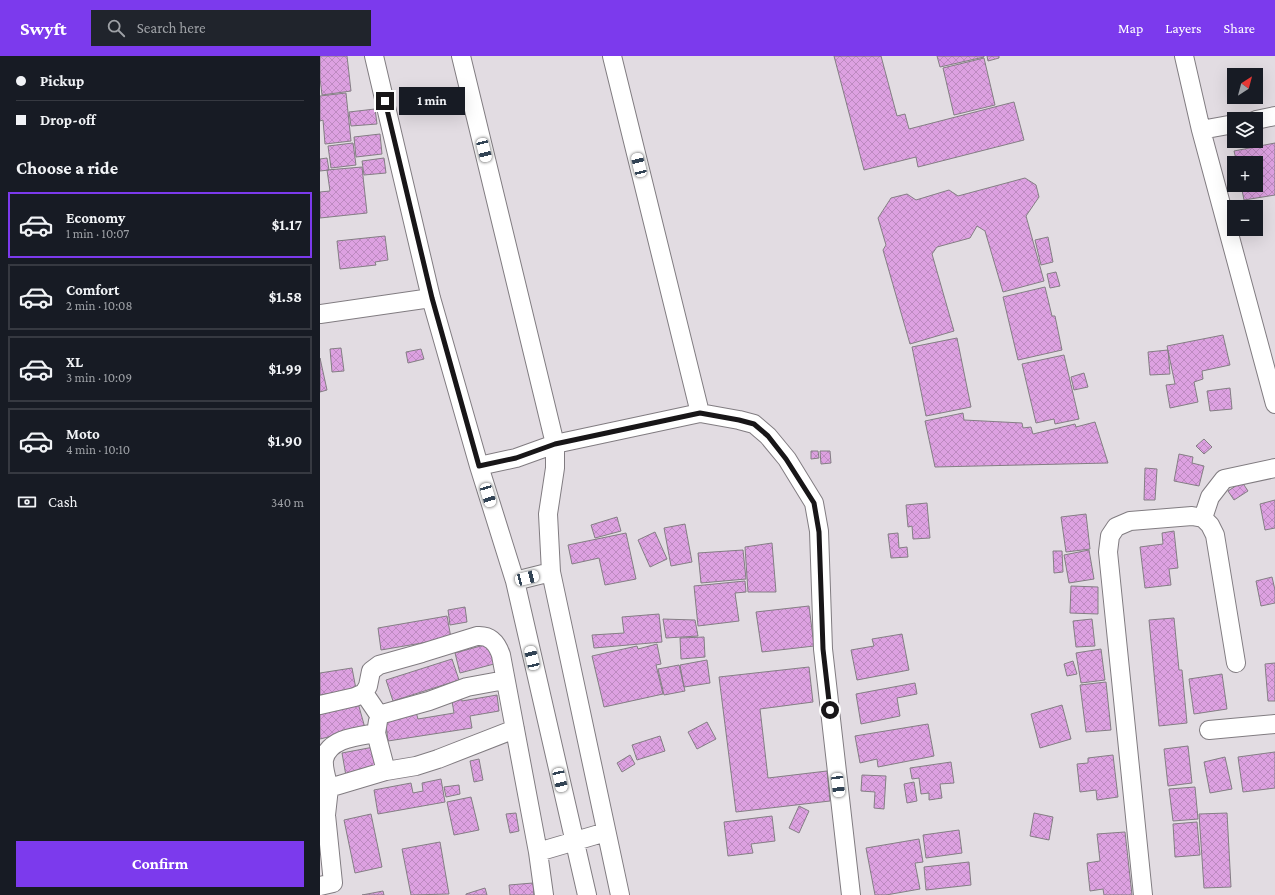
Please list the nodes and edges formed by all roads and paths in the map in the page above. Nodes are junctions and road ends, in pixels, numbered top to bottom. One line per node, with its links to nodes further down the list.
1 (374, 56): 9 (street)
2 (460, 56): 13 (street)
3 (612, 56): 12 (street)
4 (1184, 56): 8 (street)
5 (1275, 116): 6 (street)
6 (1263, 119)
7 (1227, 125): 8 (street)
8 (1201, 130): 11 (street)
9 (432, 298): 10 (street); 14 (street)
10 (320, 314)
11 (1275, 404)
12 (700, 413): 13 (street); 37 (street)
13 (555, 444): 14 (street); 17 (street)
14 (479, 466): 18 (street)
15 (1275, 468): 16 (street)
16 (1203, 518): 19 (street); 38 (street)
17 (550, 572): 18 (street); 30 (street)
18 (515, 581): 31 (street)
19 (1236, 663)
20 (505, 680): 21 (street); 23 (street); 25 (street)
21 (364, 693): 22 (street); 23 (street)
22 (320, 705)
23 (379, 715): 27 (street)
24 (1275, 724): 26 (street)
25 (515, 729): 28 (street); 32 (street)
26 (1209, 730)
27 (376, 733): 28 (street); 29 (street)
28 (386, 771): 29 (street)
29 (329, 788): 33 (street)
30 (606, 832): 31 (street); 36 (street)
31 (574, 842): 32 (street); 35 (street)
32 (538, 852): 34 (street)
33 (330, 888)
34 (544, 895)
35 (587, 895)
36 (620, 895)
37 (850, 895)
38 (1142, 895)

